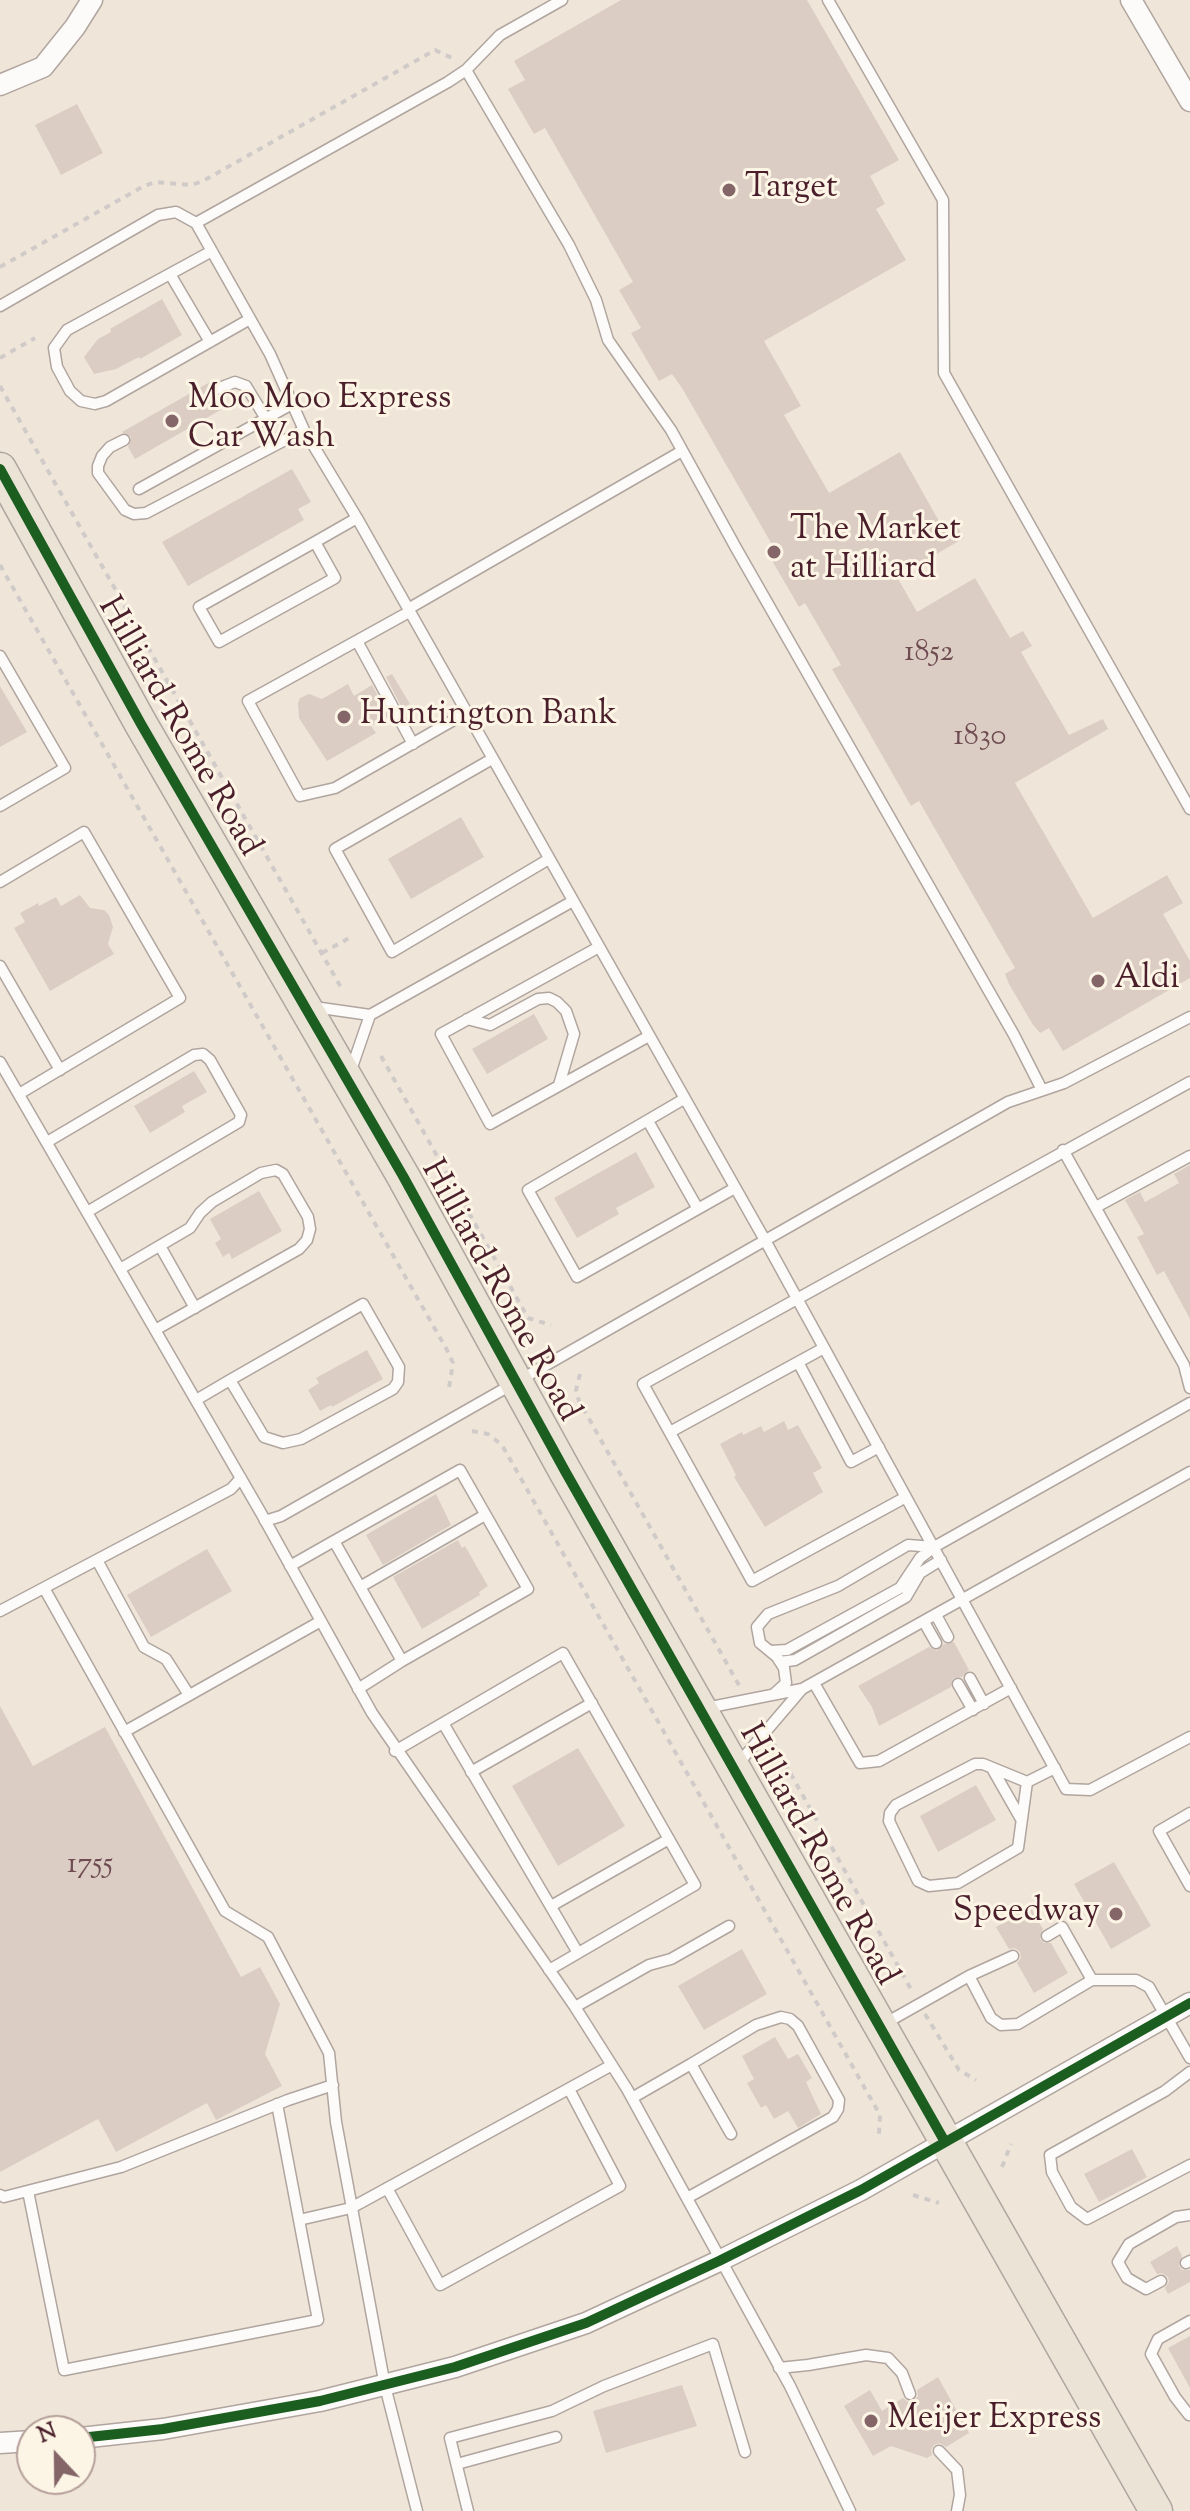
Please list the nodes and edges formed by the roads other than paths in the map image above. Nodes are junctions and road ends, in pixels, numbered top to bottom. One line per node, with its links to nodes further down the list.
1 (92, 0): 6 (street)
2 (562, 0): 5 (lane)
3 (828, 0): 31 (lane)
4 (1131, 0): 7 (street)
5 (466, 70): 8 (lane); 19 (lane)
6 (0, 85)
7 (1190, 101)
8 (196, 223): 9 (lane); 11 (lane)
9 (212, 251): 10 (lane); 12 (lane)
10 (170, 274): 13 (lane); 13 (lane)
11 (0, 306)
12 (250, 319): 13 (lane); 15 (lane)
13 (210, 342)
14 (214, 390): 16 (lane)
15 (292, 404): 16 (lane); 17 (lane)
16 (266, 419): 21 (lane)
17 (304, 430): 18 (lane); 22 (lane)
18 (124, 440)
19 (682, 451): 24 (lane); 47 (lane)
20 (0, 469): 37 (main road, Hilliard-Rome Road)
21 (139, 489)
22 (357, 518): 23 (lane); 24 (lane)
23 (315, 542): 23 (lane)
24 (409, 610): 25 (lane); 27 (lane)
25 (357, 641): 28 (lane); 28 (lane)
26 (0, 656): 30 (lane)
27 (466, 713): 28 (lane); 29 (lane)
28 (413, 744)
29 (492, 759): 32 (lane); 32 (lane)
30 (0, 806)
31 (1190, 809)
32 (549, 859): 34 (lane)
33 (0, 882): 43 (lane)
34 (573, 901): 35 (lane); 38 (lane)
35 (599, 947): 40 (lane); 41 (lane)
36 (0, 966): 43 (lane)
37 (304, 1006): 38 (lane); 44 (main road, Hilliard-Rome Road)
38 (370, 1015): 44 (lane)
39 (1190, 1017): 47 (lane)
40 (467, 1019): 46 (lane); 46 (lane)
41 (649, 1036): 46 (lane); 49 (lane)
42 (0, 1062): 48 (lane)
43 (60, 1070): 48 (lane)
44 (347, 1080): 67 (main road, Hilliard-Rome Road)
45 (1190, 1082): 52 (lane)
46 (559, 1085)
47 (1042, 1090): 58 (lane)
48 (19, 1094): 51 (lane)
49 (684, 1099): 50 (lane); 54 (lane)
50 (648, 1121): 56 (lane); 56 (lane)
51 (47, 1142): 57 (lane); 57 (lane)
52 (1063, 1150): 55 (lane); 61 (lane)
53 (1190, 1156): 55 (lane)
54 (735, 1188): 56 (lane); 58 (lane)
55 (1096, 1207): 68 (lane)
56 (698, 1209)
57 (87, 1212): 60 (lane)
58 (766, 1242): 61 (lane); 67 (lane)
59 (160, 1246): 60 (lane); 62 (lane); 62 (lane)
60 (120, 1269): 63 (lane)
61 (798, 1300): 64 (lane); 71 (lane)
62 (195, 1308): 63 (lane)
63 (155, 1330): 69 (lane)
64 (824, 1348): 65 (lane); 72 (lane)
65 (798, 1362): 71 (lane); 72 (lane)
66 (230, 1380): 66 (lane); 69 (lane)
67 (516, 1382): 77 (lane); 105 (main road, Hilliard-Rome Road)
68 (1190, 1388)
69 (196, 1400): 74 (lane)
70 (1190, 1403): 79 (lane)
71 (670, 1432): 75 (lane)
72 (879, 1447): 75 (lane)
73 (1190, 1472): 85 (lane)
74 (241, 1478): 77 (lane); 80 (lane)
75 (906, 1497): 79 (lane)
76 (485, 1515): 78 (lane); 83 (lane); 93 (lane)
77 (265, 1521): 82 (lane)
78 (334, 1541): 82 (lane); 83 (lane)
79 (934, 1547): 81 (lane); 92 (lane); 92 (lane)
80 (97, 1560): 84 (lane); 101 (lane)
81 (941, 1560): 85 (lane); 94 (lane)
82 (290, 1566): 88 (lane)
83 (360, 1587): 93 (lane)
84 (44, 1588): 86 (lane); 108 (lane)
85 (963, 1600): 87 (lane); 98 (lane)
86 (0, 1611)
87 (936, 1615): 89 (lane); 90 (lane)
88 (321, 1621): 99 (lane); 101 (lane)
89 (924, 1622): 91 (lane); 96 (lane)
90 (948, 1637)
91 (936, 1643)
92 (770, 1651): 94 (lane)
93 (402, 1661): 99 (lane)
94 (780, 1662): 102 (lane)
95 (970, 1678): 104 (lane)
96 (814, 1683): 100 (lane); 106 (lane)
97 (958, 1684): 106 (lane)
98 (1011, 1688): 104 (lane); 111 (lane)
99 (358, 1689): 110 (lane)
100 (802, 1689): 102 (lane); 112 (lane)
101 (189, 1695): 108 (lane)
102 (772, 1696): 105 (lane)
103 (592, 1703): 107 (lane); 114 (lane); 118 (lane)
104 (984, 1704): 106 (lane)
105 (701, 1709): 112 (main road, Hilliard-Rome Road)
106 (973, 1710)
107 (443, 1723): 110 (lane); 114 (lane)
108 (124, 1732): 136 (lane)
109 (1190, 1737): 111 (lane)
110 (395, 1751): 125 (lane)
111 (1055, 1768): 115 (lane)
112 (733, 1769): 131 (main road, Hilliard-Rome Road)
113 (993, 1770): 115 (lane); 117 (lane); 117 (lane)
114 (471, 1772): 120 (lane)
115 (1027, 1782): 117 (lane)
116 (1190, 1813): 119 (lane)
117 (1022, 1821)
118 (669, 1839): 120 (lane); 123 (lane)
119 (1190, 1886)
120 (551, 1906): 123 (lane)
121 (729, 1926): 129 (lane)
122 (1047, 1936): 127 (lane)
123 (578, 1953): 125 (lane)
124 (1013, 1956): 126 (lane)
125 (549, 1970): 129 (lane)
126 (969, 1976): 127 (lane); 131 (lane)
127 (1092, 1980): 130 (lane)
128 (1190, 2003): 130 (street)
129 (575, 2007): 134 (lane)
130 (1167, 2017): 132 (lane); 141 (street)
131 (879, 2026): 141 (main road, Hilliard-Rome Road)
132 (1190, 2058)
133 (691, 2064): 138 (lane); 140 (lane); 146 (lane)
134 (612, 2065): 137 (lane); 138 (lane)
135 (1190, 2072): 142 (lane)
136 (333, 2085): 139 (lane); 147 (lane)
137 (569, 2089): 143 (lane); 143 (lane)
138 (632, 2098): 146 (lane)
139 (277, 2104): 144 (lane); 149 (lane)
140 (731, 2134)
141 (945, 2142): 150 (street); 166 (main road, Hilliard-Rome Road)
142 (1190, 2165)
143 (387, 2188): 147 (lane)
144 (28, 2191): 145 (lane); 149 (lane)
145 (0, 2195)
146 (687, 2198): 150 (lane)
147 (351, 2208): 149 (lane); 154 (lane)
148 (1190, 2215): 151 (lane)
149 (299, 2220)
150 (719, 2261): 153 (lane); 154 (street)
151 (1161, 2281)
152 (1190, 2321): 156 (lane)
153 (779, 2368): 155 (lane); 164 (lane)
154 (385, 2386): 157 (street); 162 (lane)
155 (910, 2394)
156 (1189, 2415)
157 (96, 2436)
158 (556, 2437): 161 (lane)
159 (939, 2451): 165 (lane)
160 (745, 2452): 161 (lane)
161 (457, 2464): 163 (lane)
162 (417, 2511)
163 (468, 2511)
164 (850, 2511)
165 (957, 2511)
166 (1156, 2511)

